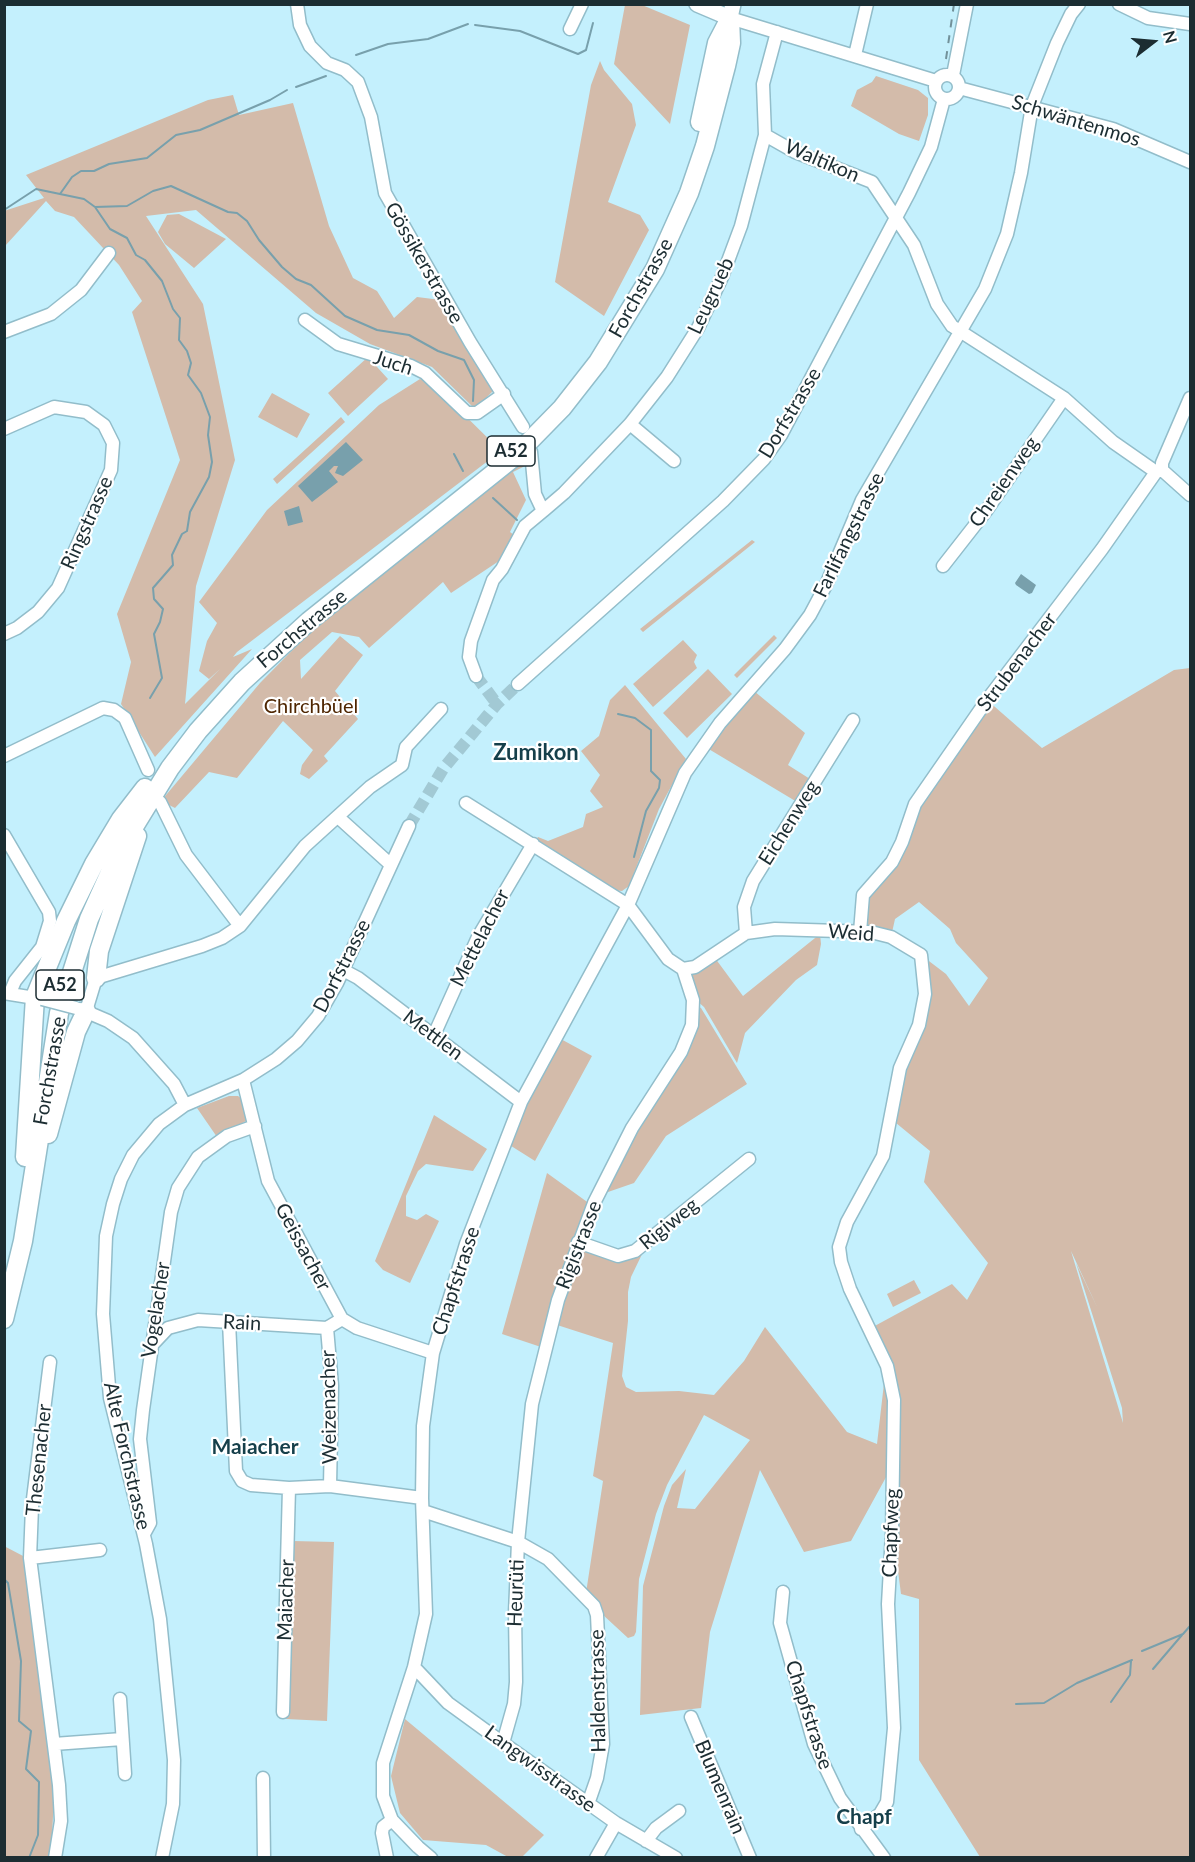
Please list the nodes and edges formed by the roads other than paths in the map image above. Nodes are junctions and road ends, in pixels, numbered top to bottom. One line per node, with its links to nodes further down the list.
1 (297, 4): 25 (street, Gössikerstrasse)
2 (582, 4): 10 (street)
3 (697, 4): 8 (main road)
4 (867, 4): 12 (street)
5 (967, 4): 13 (street)
6 (1079, 4): 17 (street, Farlifangstrasse)
7 (1119, 4): 9 (street)
8 (732, 11): 11 (street); 43 (highway, Forchstrasse / A52)
9 (1191, 24)
10 (570, 29)
11 (777, 32): 12 (street); 18 (street, Leugrueb)
12 (855, 54): 14 (street)
13 (953, 75): 14 (street); 15 (street)
14 (936, 81): 16 (street)
15 (959, 88): 16 (street); 17 (street, Schwäntenmos)
16 (944, 99): 20 (street, Dorfstrasse)
17 (1032, 106): 19 (street, Schwäntenmos); 24 (street, Farlifangstrasse)
18 (765, 135): 20 (street, Waltikon); 28 (street, Leugrueb)
19 (1191, 162)
20 (896, 219): 24 (street, Waltikon); 39 (street, Dorfstrasse)
21 (109, 254): 23 (street)
22 (305, 320): 25 (street, Juch)
23 (4, 332)
24 (961, 333): 26 (street, Waltikon); 51 (street, Farlifangstrasse)
25 (504, 394): 29 (street, Gössikerstrasse)
26 (1064, 398): 33 (street, Waltikon); 36 (street, Chreienweg)
27 (1191, 398): 33 (street, Strubenacher)
28 (630, 424): 32 (street); 35 (street, Leugrueb)
29 (523, 427)
30 (4, 429): 37 (street, Ringstrasse)
31 (531, 452): 35 (street)
32 (674, 461)
33 (1159, 471): 34 (street, Waltikon); 53 (street, Strubenacher)
34 (1191, 495)
35 (543, 511): 38 (street)
36 (943, 566)
37 (4, 634)
38 (476, 676)
39 (518, 684)
40 (441, 709): 46 (street)
41 (853, 720): 54 (street, Eichenweg)
42 (4, 756): 43 (street)
43 (160, 769): 57 (highway); 59 (highway); 67 (highway, Forchstrasse / A52); 68 (highway, Forchstrasse / A52)
44 (160, 802): 52 (street)
45 (466, 803): 49 (street)
46 (338, 817): 50 (street); 52 (street)
47 (409, 826): 50 (street, Dorfstrasse)
48 (4, 835): 58 (street)
49 (533, 844): 51 (street); 61 (street, Mettelacher)
50 (390, 864): 56 (street, Dorfstrasse)
51 (628, 905): 55 (street); 63 (street, Chapfstrasse)
52 (240, 926): 57 (street)
53 (860, 932): 54 (street, Weid); 69 (street, Weid)
54 (746, 933): 55 (street, Weid)
55 (683, 969): 70 (street, Rigistrasse)
56 (343, 970): 61 (street, Mettlen); 62 (street, Dorfstrasse)
57 (96, 978): 60 (street)
58 (7, 993): 59 (street)
59 (39, 998): 60 (street, bridge); 68 (highway)
60 (81, 1009): 64 (street); 67 (highway)
61 (434, 1035): 63 (street, Mettlen)
62 (243, 1080): 64 (street, Alte Forchstrasse); 65 (street, Geissacher)
63 (521, 1102): 77 (street, Chapfstrasse)
64 (185, 1105): 83 (street, Alte Forchstrasse)
65 (255, 1126): 73 (street, Geissacher); 76 (street, Vogelacher)
66 (749, 1159): 70 (street, Rigiweg)
67 (30, 1199): 72 (highway, Forchstrasse / A52)
68 (20, 1222): 71 (highway, Forchstrasse / A52)
69 (842, 1236): 101 (street, Chapfweg)
70 (578, 1242): 84 (street, Rigistrasse)
71 (4, 1296)
72 (4, 1318)
73 (342, 1319): 75 (street); 77 (street)
74 (229, 1322): 75 (street, Rain); 76 (street, Rain); 80 (street)
75 (327, 1328): 79 (street, Weizenacher)
76 (150, 1347): 83 (street, Vogelacher)
77 (433, 1353): 81 (street, Chapfstrasse)
78 (50, 1362): 86 (street, Thesenacher)
79 (330, 1486): 80 (street); 81 (street)
80 (289, 1488): 90 (street, Maiacher)
81 (422, 1498): 82 (street, Chapfstrasse)
82 (423, 1511): 84 (street, Heurüti); 88 (street, Chapfstrasse)
83 (144, 1534): 104 (street, Alte Forchstrasse)
84 (518, 1542): 93 (street, Heurüti); 97 (street, Haldenstrasse)
85 (100, 1550): 86 (street)
86 (30, 1558): 94 (street, Thesenacher)
87 (783, 1592): 101 (street, Chapfstrasse)
88 (414, 1667): 93 (street, Langwisstrasse); 99 (street, Chapfstrasse)
89 (120, 1699): 92 (street)
90 (283, 1712)
91 (691, 1717): 110 (street, Blumenrain)
92 (122, 1739): 94 (street); 95 (street)
93 (503, 1743): 97 (street, Langwisstrasse)
94 (54, 1744): 103 (street, Thesenacher)
95 (125, 1773)
96 (263, 1778): 105 (street)
97 (588, 1804): 100 (street, Langwisstrasse)
98 (679, 1811): 102 (street)
99 (392, 1820): 106 (street); 107 (street, Chapfstrasse)
100 (616, 1823): 102 (street, Langwisstrasse); 108 (street)
101 (861, 1829): 111 (street, Chapfstrasse)
102 (646, 1841): 109 (street, Langwisstrasse)
103 (55, 1857)
104 (162, 1857)
105 (264, 1857)
106 (387, 1857)
107 (431, 1857)
108 (596, 1857)
109 (675, 1857)
110 (750, 1857)
111 (884, 1857)

